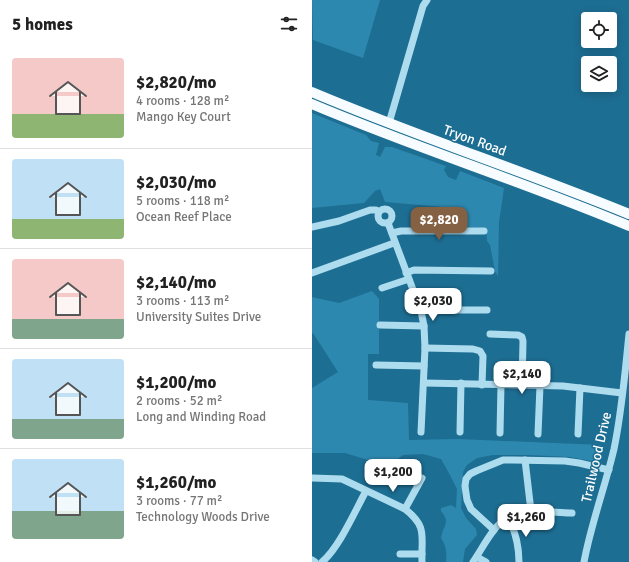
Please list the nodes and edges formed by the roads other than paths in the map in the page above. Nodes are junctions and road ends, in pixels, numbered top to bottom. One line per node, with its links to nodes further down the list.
1 (427, 0): 4 (street)
2 (312, 92): 4 (main road, Tryon Road)
3 (312, 104): 6 (main road, Tryon Road)
4 (389, 123): 5 (main road, Tryon Road)
5 (629, 214)
6 (629, 226)
7 (312, 227): 9 (street)
8 (484, 231): 9 (street)
9 (392, 233): 10 (street)
10 (394, 243): 12 (street); 13 (street)
11 (491, 271): 13 (street)
12 (312, 273)
13 (408, 276): 14 (street); 16 (street)
14 (382, 288)
15 (487, 310): 16 (street)
16 (421, 311): 18 (street)
17 (380, 325): 18 (street)
18 (424, 326): 21 (street)
19 (490, 334): 28 (street)
20 (629, 334): 31 (street, Trailwood Drive)
21 (424, 348): 23 (street); 26 (street)
22 (376, 365): 23 (street)
23 (424, 366): 24 (street)
24 (424, 383): 25 (street); 32 (street)
25 (461, 383): 26 (street); 33 (street)
26 (482, 385): 27 (street)
27 (500, 385): 28 (street); 34 (street)
28 (522, 385): 29 (street)
29 (540, 386): 30 (street); 35 (street)
30 (580, 388): 31 (street); 36 (street)
31 (622, 393): 38 (street, Trailwood Drive)
32 (421, 432)
33 (460, 432)
34 (500, 433)
35 (538, 434)
36 (578, 434)
37 (525, 460): 38 (street); 43 (street); 46 (street)
38 (609, 470): 54 (street, Trailwood Drive)
39 (312, 478): 41 (street)
40 (422, 478): 42 (street)
41 (366, 491): 42 (street); 50 (street)
42 (405, 509): 48 (street)
43 (530, 511): 44 (street); 45 (street)
44 (572, 513)
45 (509, 519): 46 (street); 53 (street)
46 (494, 530): 49 (street)
47 (400, 554): 48 (street)
48 (422, 554): 51 (street)
49 (475, 559): 52 (street)
50 (322, 562)
51 (422, 562)
52 (486, 562)
53 (519, 562)
54 (584, 562)

